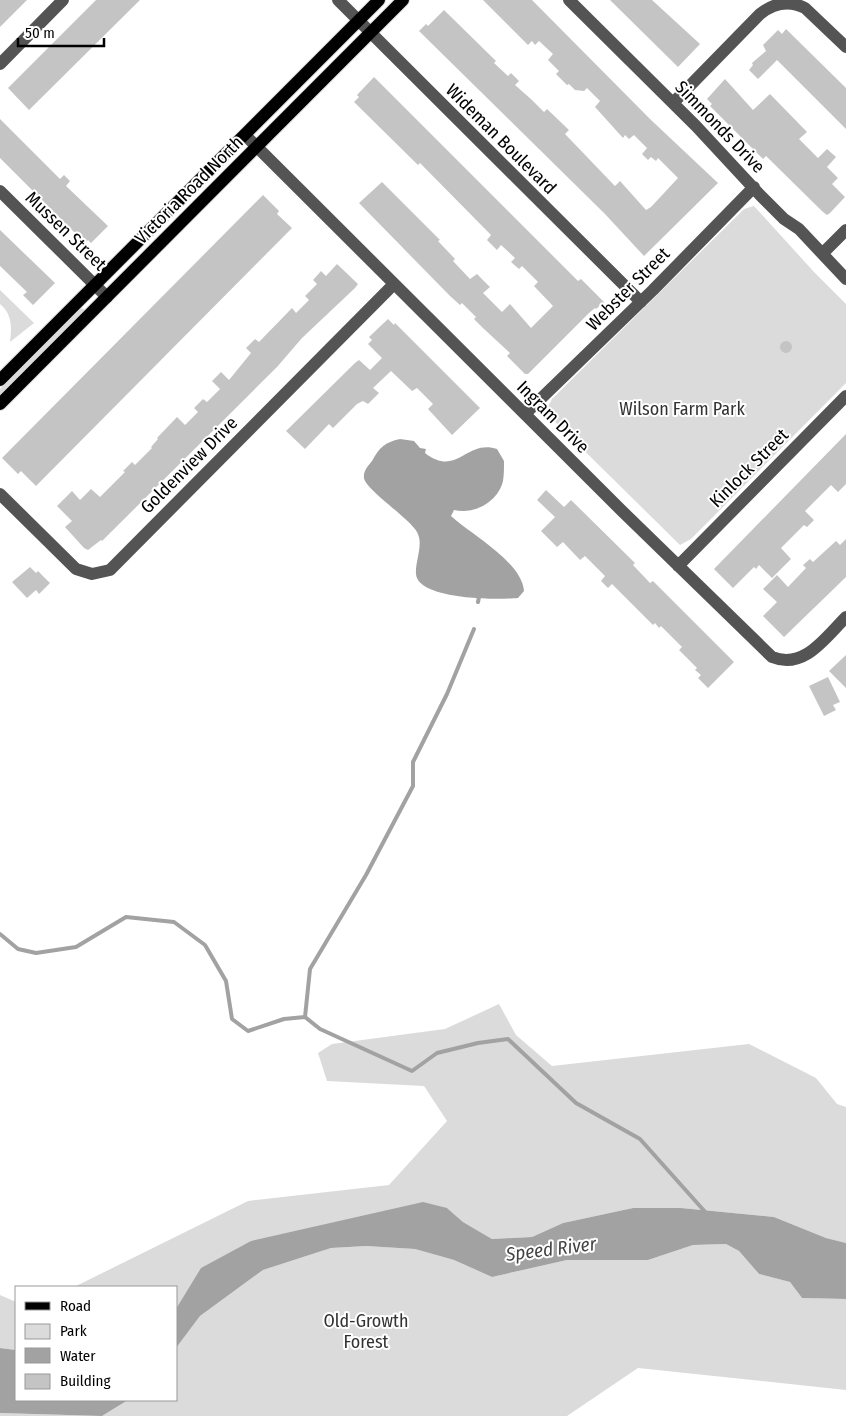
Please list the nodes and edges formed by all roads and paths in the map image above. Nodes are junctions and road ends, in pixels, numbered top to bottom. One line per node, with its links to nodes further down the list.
1 (63, 0): 9 (street)
2 (338, 0): 6 (street, Wideman Boulevard)
3 (379, 0): 6 (main road, Victoria Road North)
4 (403, 0): 7 (main road, Victoria Road North)
5 (568, 0): 10 (street, Simmonds Drive)
6 (358, 21): 7 (street, Wideman Boulevard); 11 (main road, Victoria Road North)
7 (370, 33): 12 (main road, Victoria Road North); 21 (street, Wideman Boulevard)
8 (846, 47): 10 (street)
9 (0, 64)
10 (673, 103): 13 (street, Simmonds Drive)
11 (245, 135): 12 (street, Ingram Drive); 18 (main road, Victoria Road North)
12 (257, 147): 19 (street, Ingram Drive); 20 (main road, Victoria Road North)
13 (754, 187): 16 (street, Simmonds Drive); 21 (street, Webster Street)
14 (0, 191): 18 (street, Mussen Street)
15 (846, 230): 16 (street)
16 (823, 253): 17 (street, Simmonds Drive)
17 (846, 279)
18 (95, 284): 20 (street, Mussen Street); 22 (main road, Victoria Road North)
19 (394, 284): 25 (street, Ingram Drive); 26 (street, Goldenview Drive)
20 (107, 297): 24 (main road, Victoria Road North)
21 (641, 302): 25 (street, Webster Street)
22 (0, 380)
23 (846, 396): 27 (street, Kinlock Street)
24 (0, 404)
25 (525, 414): 27 (street, Ingram Drive)
26 (0, 494)
27 (678, 566): 28 (street, Ingram Drive)
28 (846, 617)

